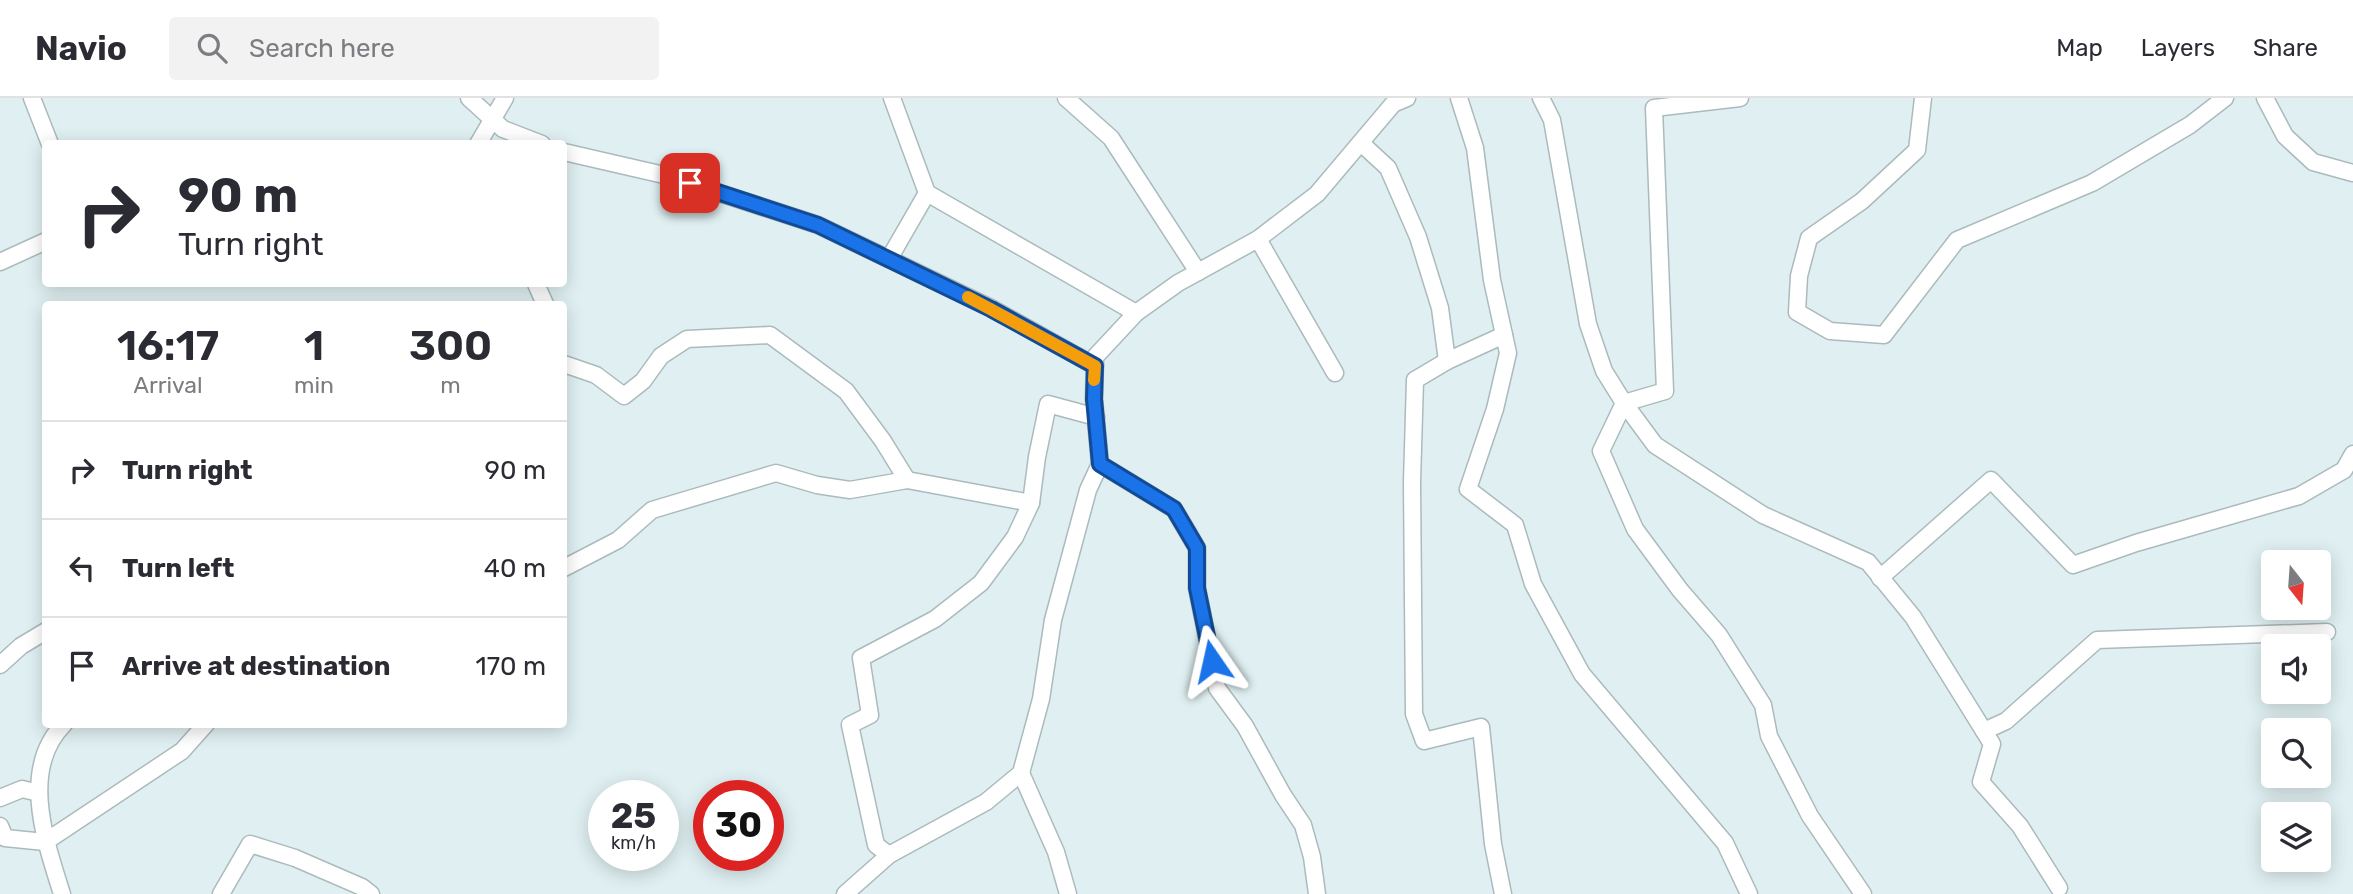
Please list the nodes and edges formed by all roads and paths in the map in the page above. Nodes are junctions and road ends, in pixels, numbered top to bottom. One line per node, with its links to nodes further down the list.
1 (32, 98): 14 (street)
2 (469, 98): 13 (street)
3 (505, 98): 13 (street)
4 (891, 98): 20 (street)
5 (1066, 98): 25 (street)
6 (1459, 98): 27 (street)
7 (1541, 98): 32 (street)
8 (1740, 98): 32 (street)
9 (1923, 98): 10 (street)
10 (2225, 98)
11 (2265, 98): 19 (street)
12 (1395, 100): 17 (street)
13 (491, 118): 15 (street); 16 (street)
14 (48, 140)
15 (480, 140)
16 (532, 140)
17 (1361, 144): 21 (street); 28 (street)
18 (567, 153): 23 (street)
19 (2353, 173)
20 (928, 193): 23 (street); 26 (street)
21 (1258, 239): 25 (street); 31 (street)
22 (42, 243): 24 (street)
23 (889, 259): 30 (street)
24 (0, 262)
25 (1198, 272): 26 (street)
26 (1136, 313): 30 (street)
27 (1504, 335): 28 (street); 60 (street)
28 (1447, 361): 59 (street)
29 (567, 365): 36 (street)
30 (1095, 366): 33 (street)
31 (1335, 373)
32 (1624, 402): 39 (street); 61 (street)
33 (1096, 417): 35 (street); 37 (street)
34 (2353, 454): 39 (street)
35 (1100, 464): 46 (street); 58 (street)
36 (907, 480): 37 (street); 38 (street)
37 (1031, 503): 51 (street)
38 (567, 566)
39 (1880, 578): 45 (street)
40 (2328, 632): 45 (street)
41 (42, 634): 42 (street)
42 (0, 665)
43 (60, 728): 47 (street)
44 (202, 728): 50 (street)
45 (1984, 731): 52 (street)
46 (1021, 773): 51 (street); 57 (street)
47 (39, 793): 48 (street); 50 (street)
48 (0, 798)
49 (0, 826): 50 (street)
50 (45, 842): 53 (street)
51 (889, 855): 56 (street)
52 (2059, 888)
53 (62, 894)
54 (221, 894): 55 (street)
55 (371, 894)
56 (845, 894)
57 (1069, 894)
58 (1317, 894)
59 (1503, 894)
60 (1749, 894)
61 (1863, 894)

